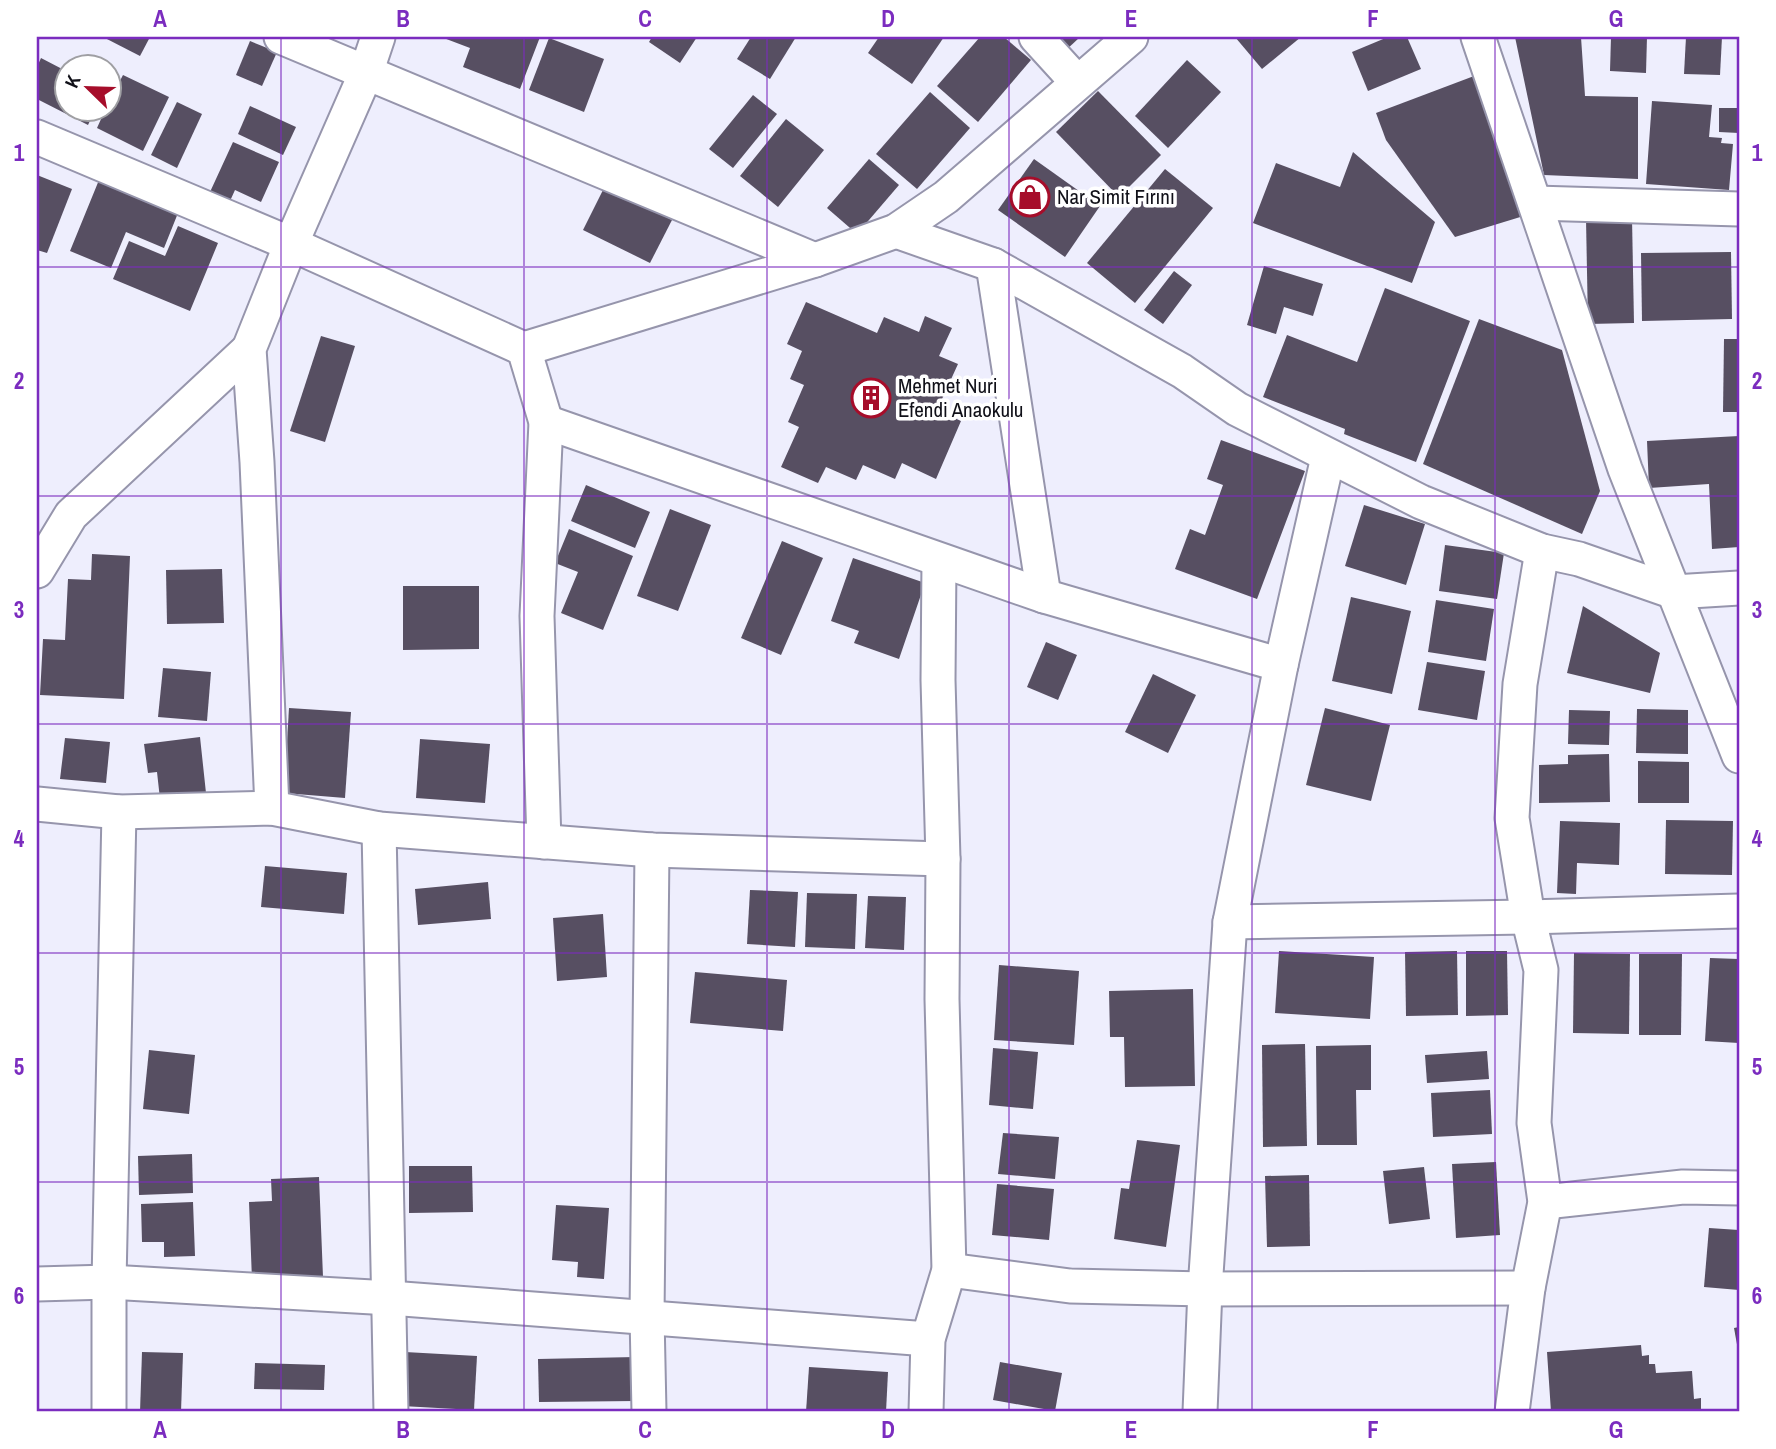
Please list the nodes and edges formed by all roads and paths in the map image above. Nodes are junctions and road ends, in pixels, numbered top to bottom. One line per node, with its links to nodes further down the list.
1 (281, 37): 6 (street)
2 (378, 37): 6 (street)
3 (1036, 37): 7 (street)
4 (1130, 37): 7 (street)
5 (1478, 37): 9 (street)
6 (366, 73): 12 (street); 13 (street)
7 (1077, 82): 11 (street)
8 (37, 137): 12 (street)
9 (1535, 203): 10 (street); 23 (street)
10 (1739, 209)
11 (896, 231): 13 (street); 14 (street)
12 (291, 244): 15 (street); 16 (street)
13 (815, 260): 16 (street)
14 (993, 265): 18 (street); 24 (street)
15 (249, 349): 21 (street); 28 (street)
16 (524, 349): 17 (street)
17 (546, 422): 20 (street); 31 (street)
18 (1328, 457): 19 (street); 25 (street)
19 (1542, 551): 23 (street); 35 (street)
20 (939, 561): 24 (street); 33 (street)
21 (37, 571)
22 (1739, 588): 23 (street)
23 (1674, 592): 26 (street)
24 (1044, 596): 25 (street)
25 (1281, 666): 36 (street)
26 (1739, 756)
27 (37, 804): 29 (street)
28 (272, 808): 29 (street); 30 (street)
29 (119, 812): 40 (street)
30 (379, 830): 31 (street); 44 (street)
31 (544, 842): 32 (street)
32 (652, 850): 33 (street); 45 (street)
33 (943, 859): 39 (street)
34 (1739, 911): 35 (street)
35 (1528, 917): 36 (street); 38 (street)
36 (1230, 922): 43 (street)
37 (1739, 1188): 38 (street)
38 (1545, 1202): 42 (street)
39 (949, 1270): 43 (street); 46 (street)
40 (109, 1282): 41 (street); 44 (street); 47 (street)
41 (37, 1284)
42 (1528, 1287): 43 (street); 52 (street)
43 (1205, 1289): 51 (street)
44 (390, 1298): 45 (street); 48 (street)
45 (647, 1317): 46 (street); 49 (street)
46 (928, 1339): 50 (street)
47 (110, 1412)
48 (391, 1412)
49 (649, 1412)
50 (926, 1412)
51 (1200, 1412)
52 (1511, 1412)

